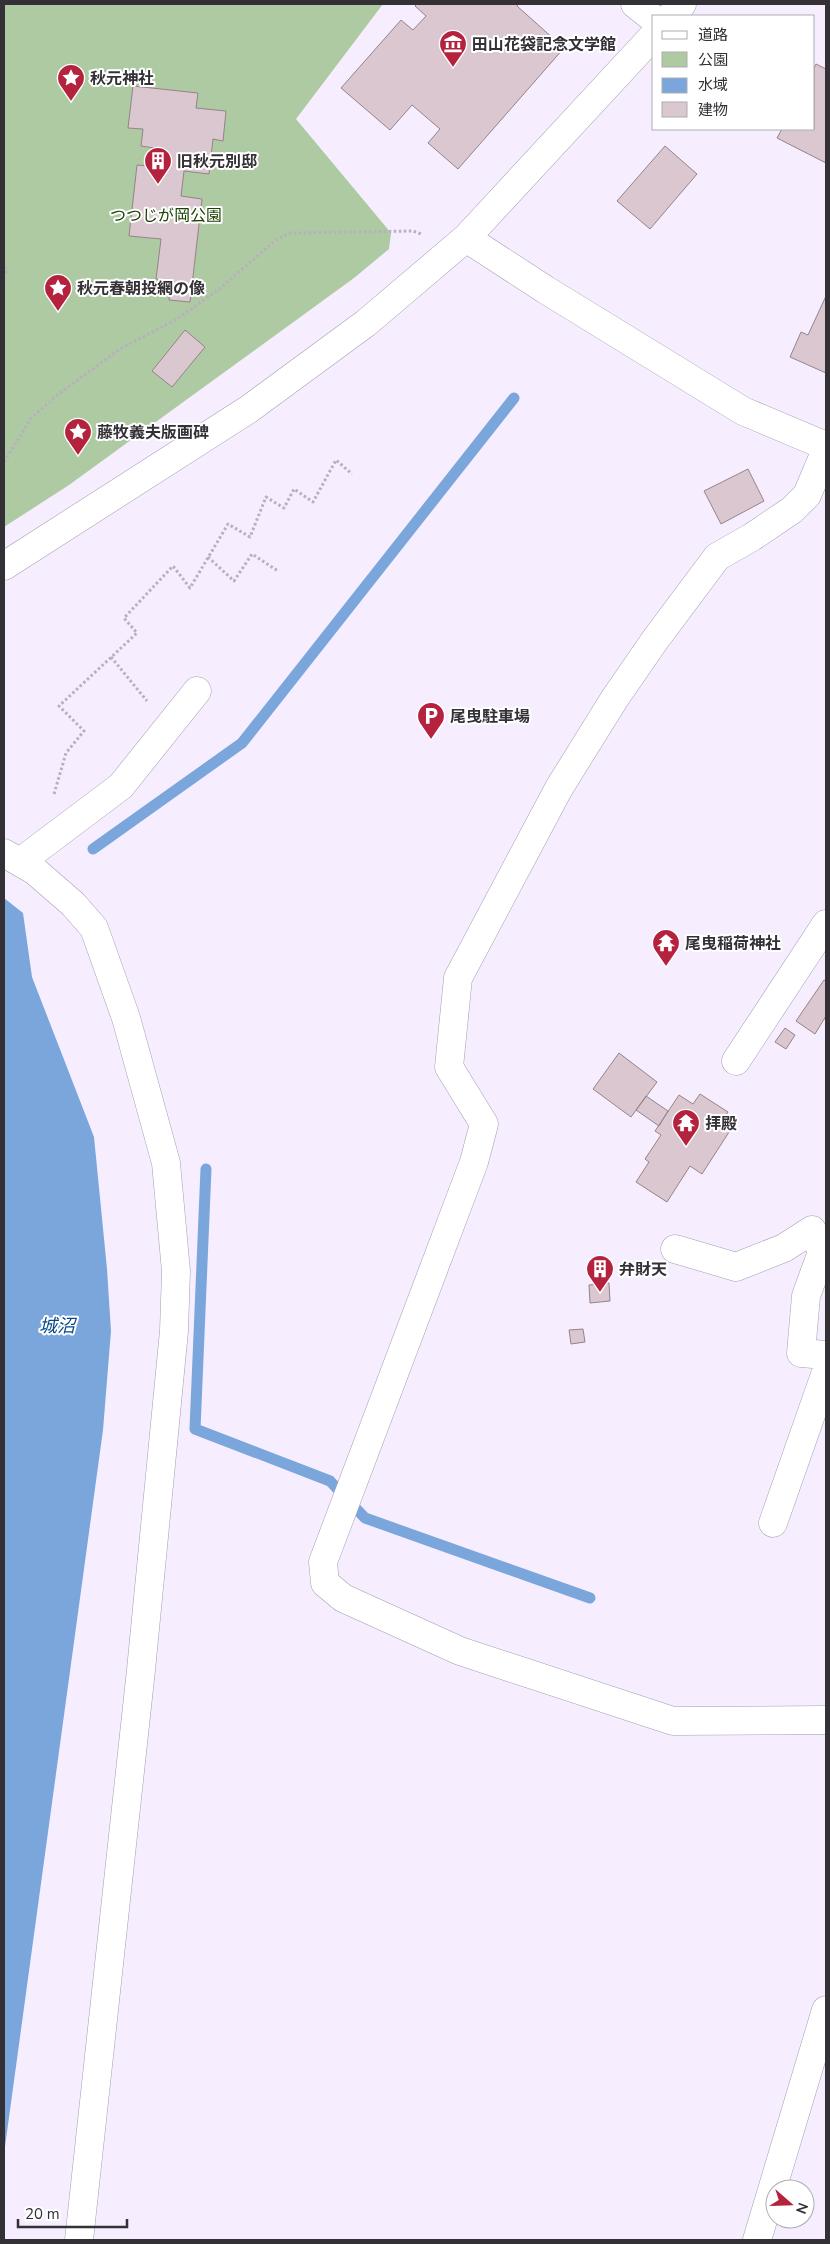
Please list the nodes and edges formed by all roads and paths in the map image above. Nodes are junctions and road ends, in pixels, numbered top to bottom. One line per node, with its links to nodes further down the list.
1 (635, 4): 4 (street)
2 (682, 4): 3 (street)
3 (672, 15)
4 (652, 17)
5 (652, 37): 6 (street)
6 (460, 243): 9 (street); 10 (path); 13 (street)
7 (4, 267): 8 (path)
8 (4, 276)
9 (826, 448): 26 (street)
10 (4, 462)
11 (352, 474): 12 (path)
12 (208, 557): 14 (path); 15 (path)
13 (4, 566)
14 (278, 571)
15 (110, 657): 17 (path); 18 (path)
16 (197, 691): 19 (street)
17 (150, 705)
18 (53, 796)
19 (12, 858): 28 (street)
20 (826, 924): 21 (street)
21 (736, 1061)
22 (675, 1249): 23 (street)
23 (813, 1354)
24 (826, 1372): 25 (street)
25 (773, 1522)
26 (826, 1720)
27 (826, 2010): 29 (street)
28 (79, 2240)
29 (757, 2240)

